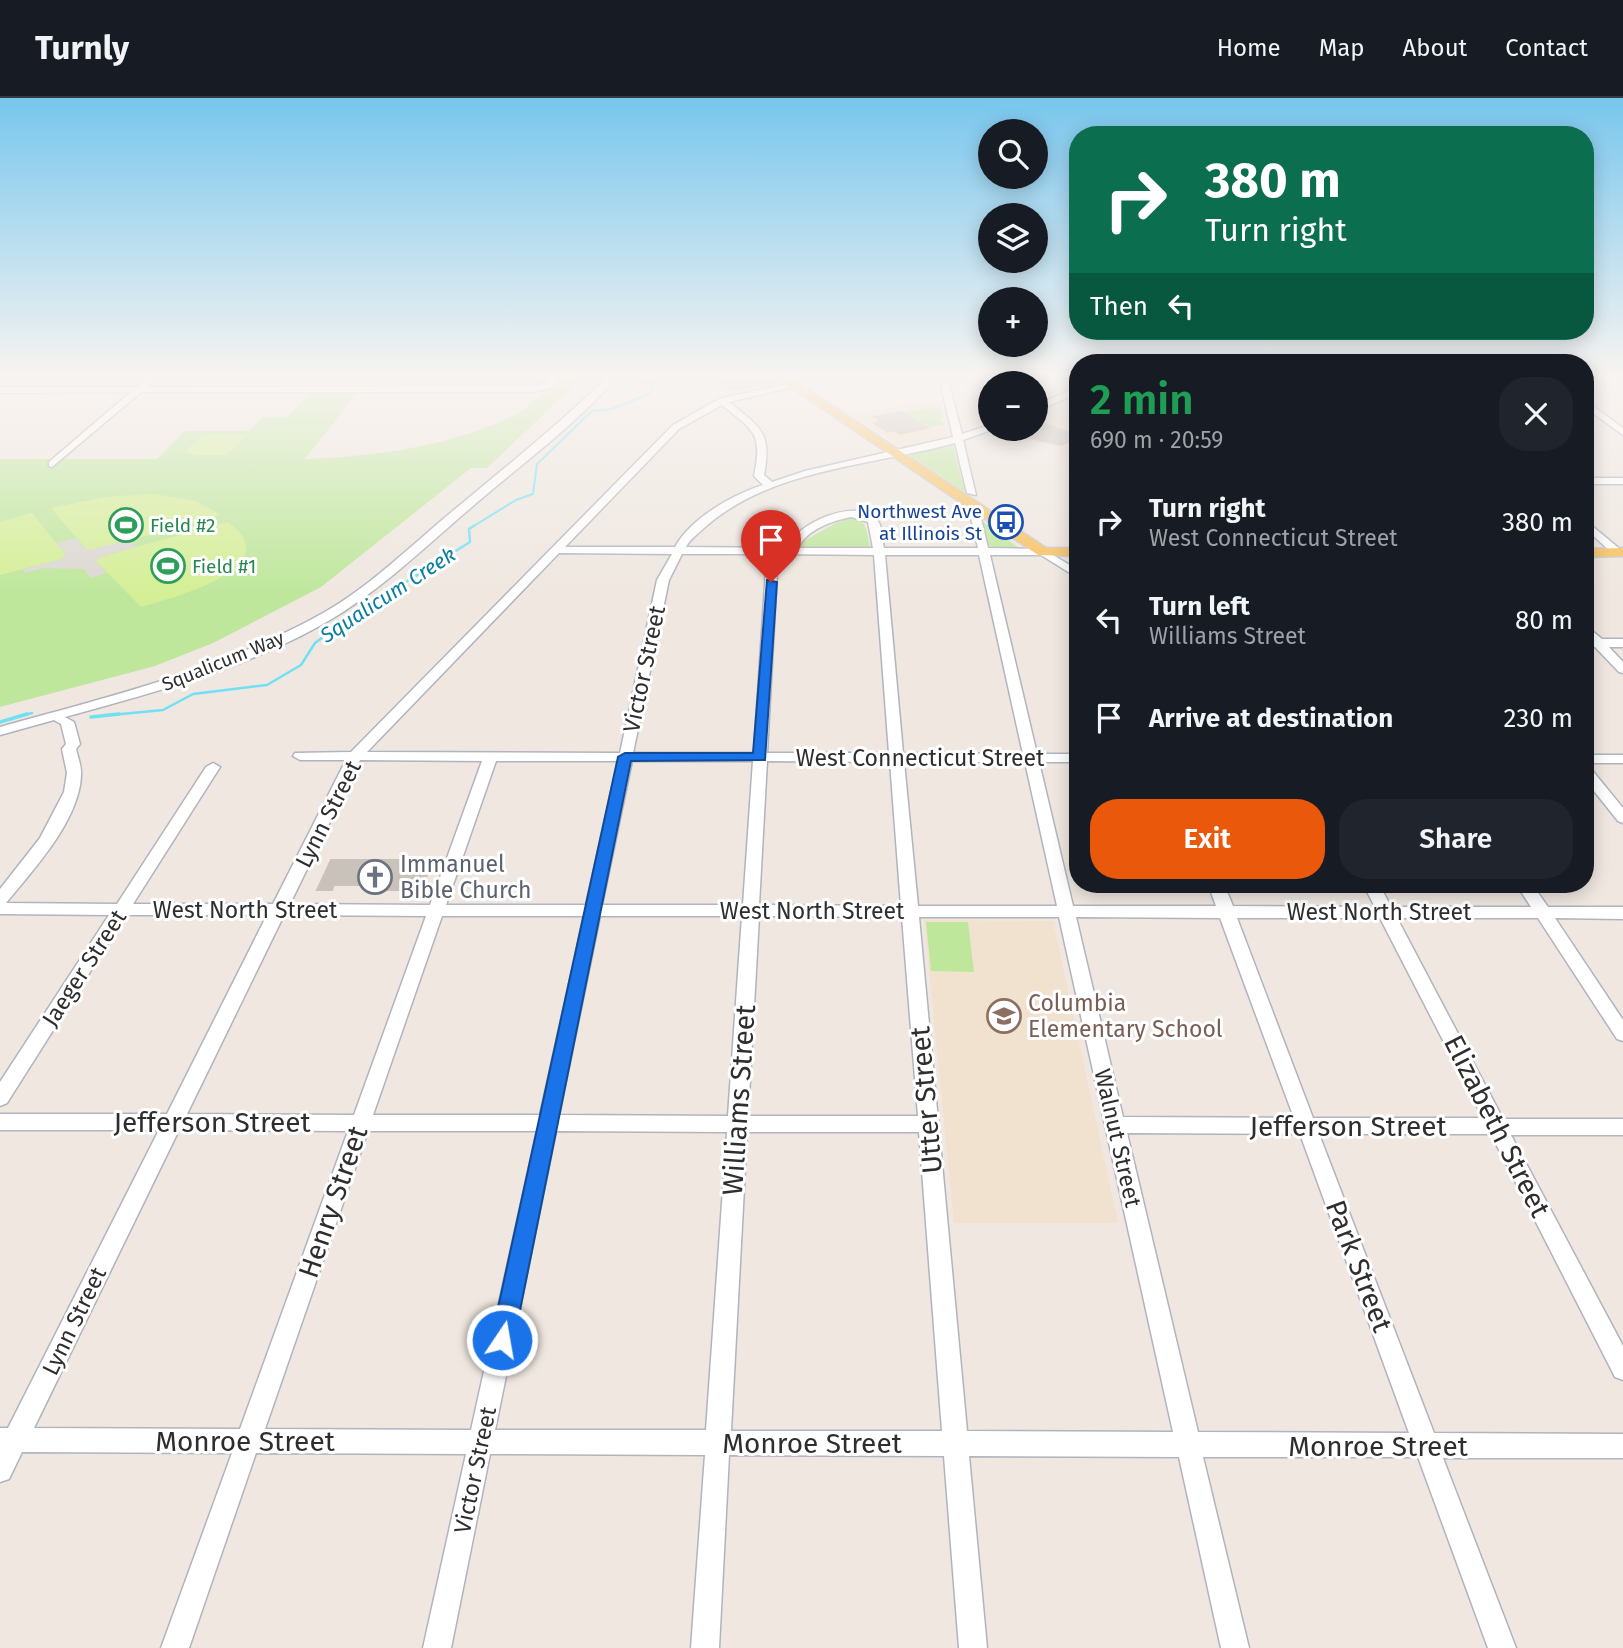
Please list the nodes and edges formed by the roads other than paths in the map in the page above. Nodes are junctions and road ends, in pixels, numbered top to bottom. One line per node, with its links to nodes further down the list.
1 (69, 449): 9 (street)
2 (533, 449): 30 (street, Squalicum Way)
3 (654, 449): 15 (street, Lynn Street)
4 (763, 449): 12 (street)
5 (890, 449): 8 (main road)
6 (918, 449): 8 (street, Victor Street)
7 (961, 449): 13 (street, Walnut Street)
8 (897, 454): 12 (street, Victor Street); 13 (main road)
9 (52, 464)
10 (1594, 481): 11 (street)
11 (1623, 481)
12 (770, 486): 16 (street, Victor Street)
13 (973, 499): 20 (street, Walnut Street); 21 (main road)
14 (1594, 531): 24 (street)
15 (555, 550): 16 (street); 34 (street, Lynn Street)
16 (676, 551): 17 (street); 36 (street, Victor Street)
17 (773, 551): 18 (street); 37 (street, Williams Street)
18 (790, 551): 19 (street); 19 (street, Utter Street)
19 (879, 551): 20 (street); 38 (street, Utter Street)
20 (984, 552): 21 (street); 39 (street, Walnut Street)
21 (1043, 552): 22 (main road); 25 (street)
22 (1069, 552)
23 (1594, 552): 24 (main road)
24 (1620, 552)
25 (1069, 569)
26 (1594, 643): 27 (street)
27 (1623, 643)
28 (1594, 645): 29 (street)
29 (1623, 669)
30 (61, 717): 31 (street, Squalicum Way); 32 (street)
31 (0, 731)
32 (69, 749): 49 (street)
33 (300, 756): 34 (street, West Connecticut Street)
34 (355, 756): 35 (street, West Connecticut Street); 51 (street, Lynn Street)
35 (490, 757): 36 (street, West Connecticut Street); 52 (street, Henry Street)
36 (625, 757): 37 (street, West Connecticut Street); 53 (street, Victor Street)
37 (760, 757): 38 (street, West Connecticut Street); 54 (street, Williams Street)
38 (897, 758): 39 (street, West Connecticut Street); 55 (street, Utter Street)
39 (1031, 758): 40 (street, West Connecticut Street); 56 (street, Walnut Street)
40 (1069, 758)
41 (1594, 759): 42 (street)
42 (1623, 759)
43 (213, 767): 50 (street, Jaeger Street)
44 (1594, 782): 45 (street)
45 (1623, 818)
46 (1220, 893): 57 (street, Park Street)
47 (1376, 893): 58 (street, Elizabeth Street)
48 (1530, 893): 59 (street)
49 (0, 906): 50 (street, West North Street)
50 (121, 909): 51 (street, West North Street); 62 (street, Jaeger Street)
51 (279, 910): 52 (street, West North Street); 64 (street, Lynn Street)
52 (436, 910): 53 (street, West North Street); 65 (street, Henry Street)
53 (593, 911): 54 (street, West North Street); 66 (street, Victor Street)
54 (751, 911): 55 (street, West North Street); 67 (street, Williams Street)
55 (910, 911): 56 (street, West North Street); 68 (street, Utter Street)
56 (1066, 912): 57 (street, West North Street); 69 (street, Walnut Street)
57 (1227, 912): 58 (street, West North Street); 70 (street, Park Street)
58 (1385, 912): 59 (street, West North Street); 71 (street, Elizabeth Street)
59 (1543, 913): 60 (street, West North Street); 61 (street)
60 (1623, 913)
61 (1623, 1034)
62 (0, 1098)
63 (0, 1122): 64 (street, Jefferson Street)
64 (173, 1122): 65 (street, Jefferson Street); 74 (street, Lynn Street)
65 (361, 1123): 66 (street, Jefferson Street); 75 (street, Henry Street)
66 (548, 1123): 67 (street, Jefferson Street); 76 (street, Victor Street)
67 (737, 1124): 68 (street, Jefferson Street); 77 (street, Williams Street)
68 (928, 1125): 78 (street, Utter Street)
69 (1115, 1125): 70 (street, Jefferson Street); 79 (street, Walnut Street)
70 (1307, 1126): 71 (street, Jefferson Street); 80 (street, Park Street)
71 (1497, 1126): 72 (street, Jefferson Street); 73 (street, Elizabeth Street)
72 (1623, 1126)
73 (1623, 1369)
74 (7, 1440): 75 (street, Monroe Street); 82 (street, Lynn Street)
75 (248, 1441): 76 (street, Monroe Street); 83 (street, Henry Street)
76 (481, 1442): 77 (street, Monroe Street); 84 (street, Victor Street)
77 (717, 1443): 78 (street, Monroe Street); 85 (street, Williams Street)
78 (955, 1444): 79 (street, Monroe Street); 86 (street, Utter Street)
79 (1188, 1445): 80 (street, Monroe Street); 87 (street, Walnut Street)
80 (1426, 1446): 81 (street, Monroe Street); 88 (street, Park Street)
81 (1623, 1447)
82 (0, 1469)
83 (175, 1648)
84 (437, 1648)
85 (705, 1648)
86 (973, 1648)
87 (1235, 1648)
88 (1502, 1648)

